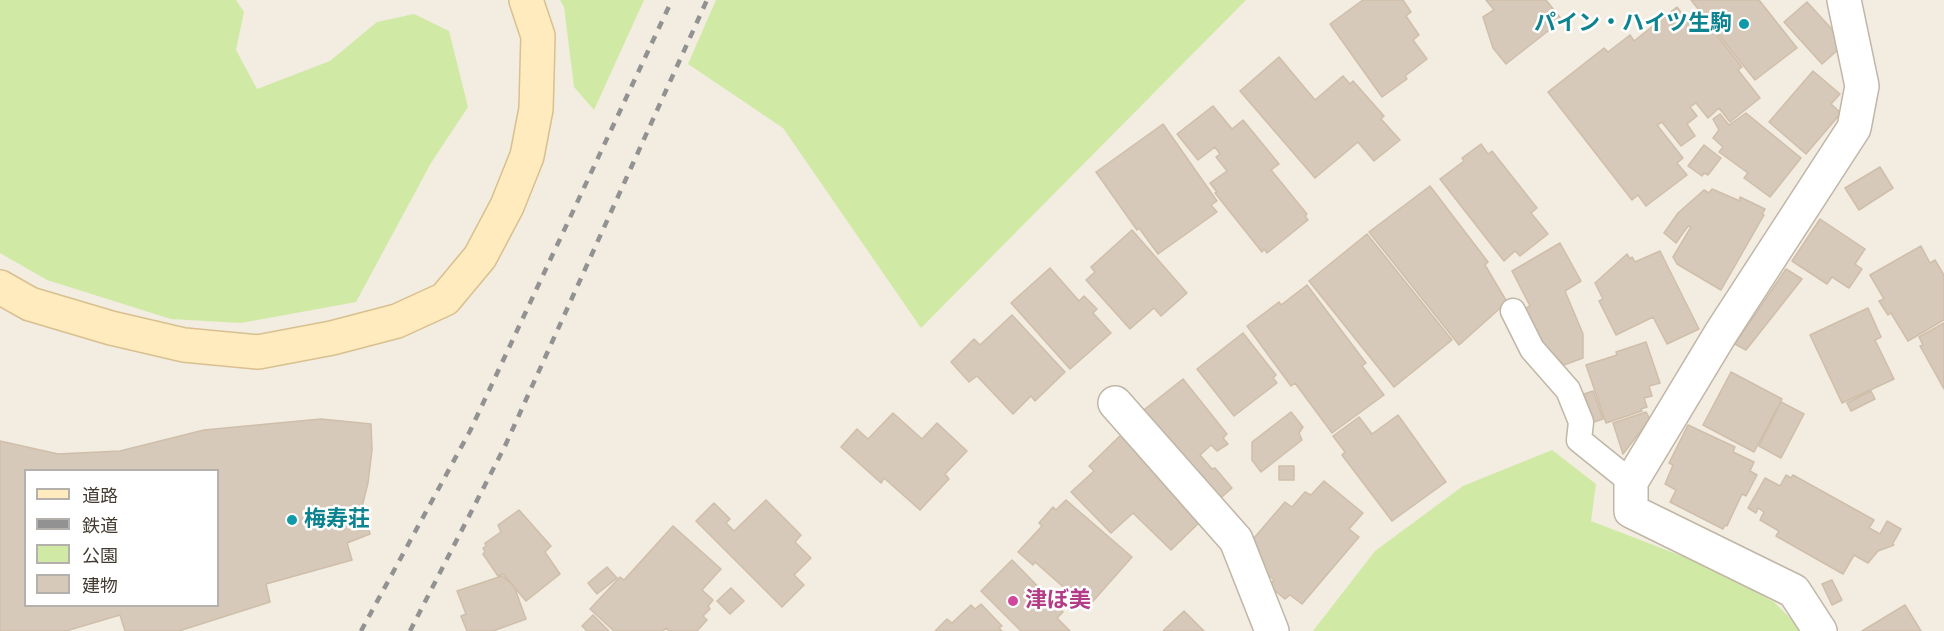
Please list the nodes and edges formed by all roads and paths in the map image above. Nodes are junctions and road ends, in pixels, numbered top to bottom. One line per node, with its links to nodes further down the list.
1 (526, 0): 3 (main road)
2 (1844, 0): 6 (street)
3 (0, 287)
4 (1513, 311): 6 (lane)
5 (1115, 403): 7 (street)
6 (1631, 482): 8 (street)
7 (1272, 631)
8 (1820, 631)

